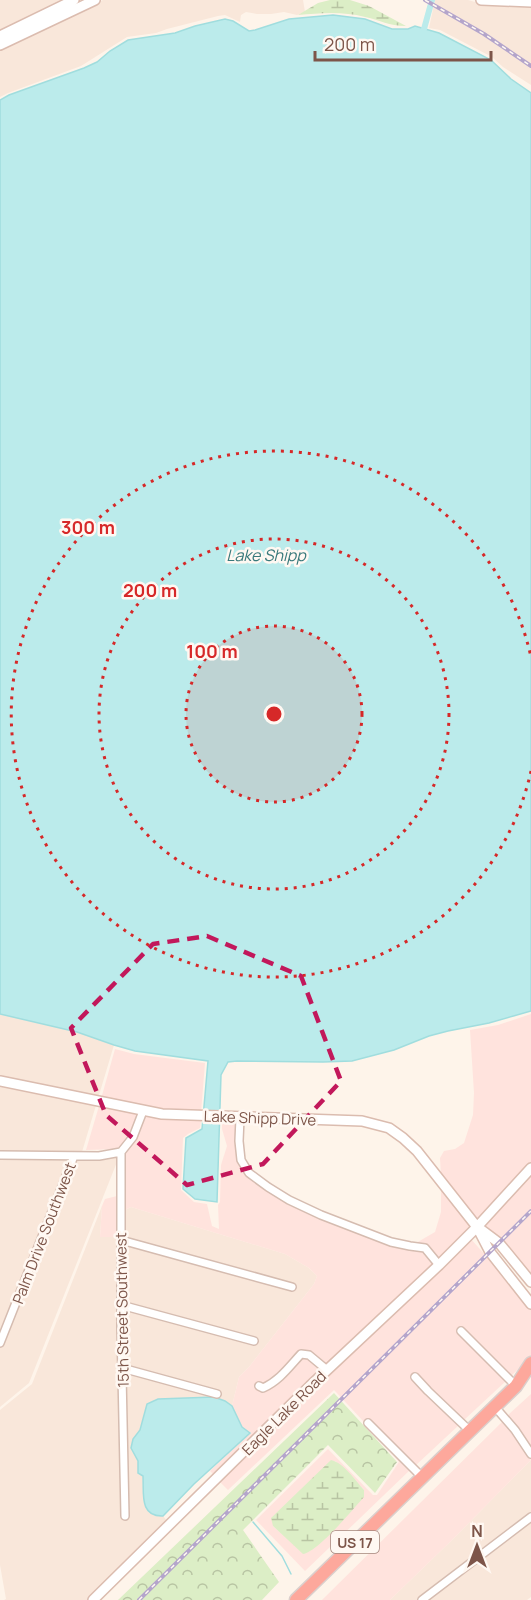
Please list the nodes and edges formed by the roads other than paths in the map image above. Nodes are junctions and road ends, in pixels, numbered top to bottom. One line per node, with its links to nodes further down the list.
1 (74, 0): 5 (street)
2 (95, 0): 6 (street)
3 (481, 0): 4 (street)
4 (531, 2)
5 (0, 36)
6 (0, 45)
7 (0, 1081): 8 (street, Lake Shipp Drive)
8 (143, 1111): 9 (street, Lake Shipp Drive); 10 (street)
9 (236, 1118): 14 (street, Lake Shipp Drive); 16 (street)
10 (121, 1152): 12 (street); 15 (street, 15th Street Southwest)
11 (0, 1155): 12 (street)
12 (74, 1156): 21 (street, Palm Drive Southwest)
13 (531, 1168): 14 (street, Eagle Lake Road)
14 (477, 1227): 16 (street, Eagle Lake Road); 17 (street); 19 (street)
15 (121, 1240): 18 (street); 20 (street, 15th Street Southwest)
16 (438, 1265): 27 (street, Eagle Lake Road)
17 (531, 1282)
18 (292, 1287)
19 (531, 1304)
20 (121, 1305): 23 (street); 26 (street, 15th Street Southwest)
21 (3, 1328): 24 (street, Palm Drive Southwest)
22 (461, 1331): 31 (street)
23 (254, 1341)
24 (0, 1343)
25 (531, 1363): 31 (highway, US 17)
26 (122, 1368): 32 (street); 38 (street, 15th Street Southwest)
27 (327, 1370): 30 (street); 40 (street, Eagle Lake Road)
28 (415, 1377): 35 (street)
29 (531, 1377): 31 (highway, US 17)
30 (259, 1386)
31 (516, 1386): 33 (highway, US 17)
32 (217, 1394)
33 (495, 1407): 35 (highway, US 17); 36 (street)
34 (368, 1423): 37 (street)
35 (470, 1431): 37 (highway, US 17)
36 (531, 1454)
37 (422, 1477): 41 (highway, US 17)
38 (125, 1516)
39 (531, 1517): 42 (street)
40 (93, 1600)
41 (296, 1600)
42 (422, 1600)

